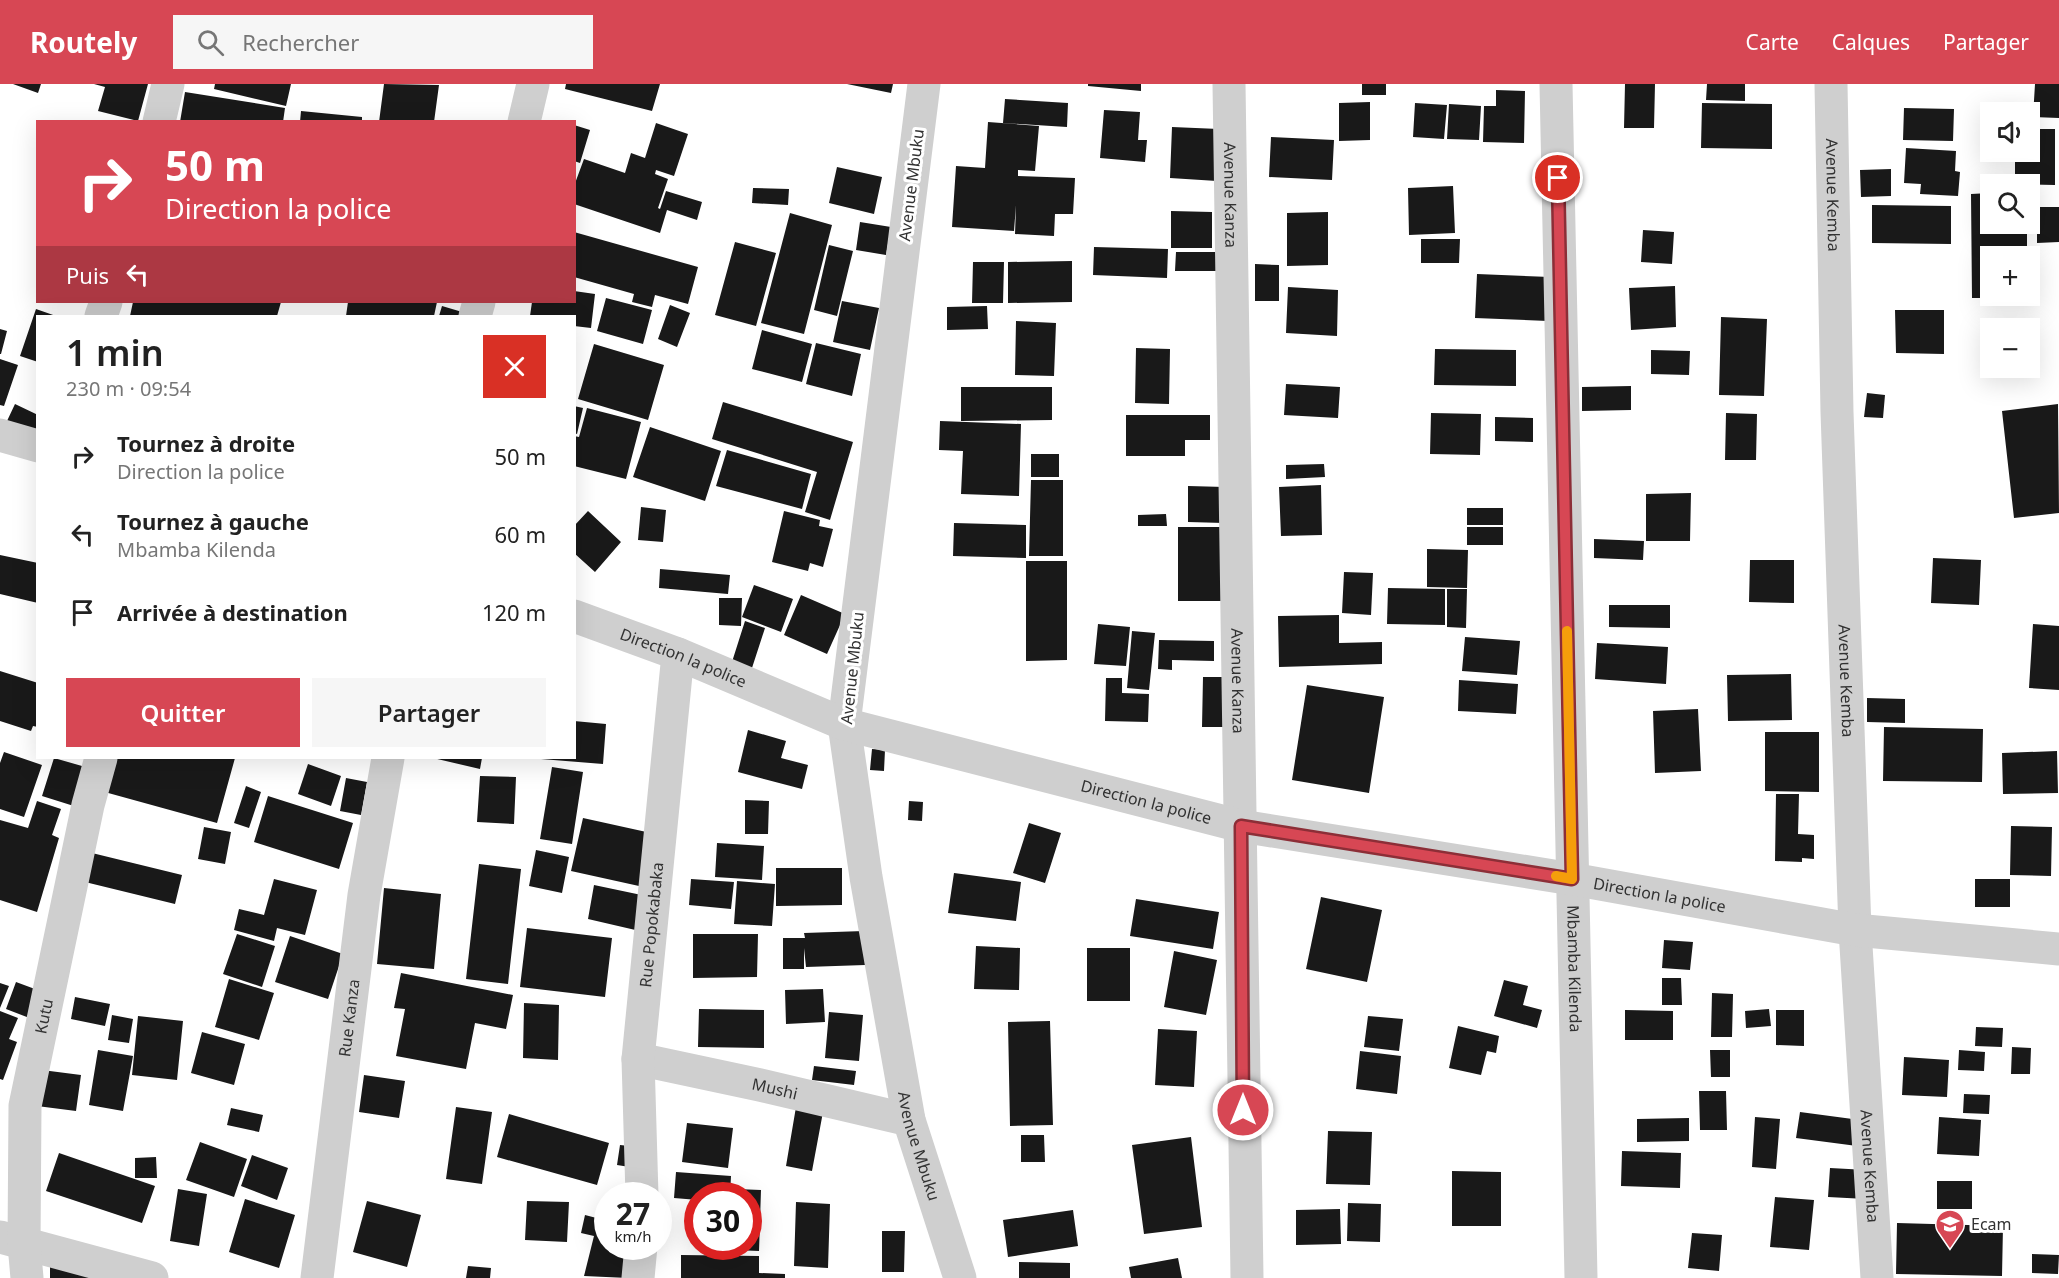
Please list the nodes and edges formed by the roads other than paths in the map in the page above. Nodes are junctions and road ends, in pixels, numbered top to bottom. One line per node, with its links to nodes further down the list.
1 (168, 84): 7 (street)
2 (533, 84): 8 (street)
3 (924, 84): 13 (street, Avenue Mbuku)
4 (1229, 84): 16 (street, Avenue Kanza)
5 (1556, 84): 17 (street, Mbamba Kilenda)
6 (1831, 84): 18 (street, Avenue Kemba)
7 (159, 120)
8 (524, 120)
9 (0, 435): 10 (street)
10 (36, 445)
11 (576, 617): 12 (street, Direction la police)
12 (678, 654): 13 (street, Direction la police); 20 (street, Rue Popokabaka)
13 (844, 724): 16 (street, Direction la police); 21 (street, Avenue Mbuku)
14 (101, 759): 23 (street, Kutu)
15 (388, 759): 27 (street, Rue Kanza)
16 (1241, 826): 17 (street, Direction la police); 30 (street, Avenue Kanza)
17 (1572, 879): 18 (street, Direction la police); 31 (street, Mbamba Kilenda)
18 (1855, 930): 19 (street, Direction la police); 32 (street, Avenue Kemba)
19 (2059, 949)
20 (638, 1059): 21 (street, Mushi); 22 (street, Rue Popokabaka)
21 (909, 1120): 29 (street, Avenue Mbuku)
22 (642, 1182)
23 (12, 1241): 25 (street, Kutu); 26 (street)
24 (640, 1260): 28 (street)
25 (27, 1278)
26 (152, 1278)
27 (317, 1278)
28 (638, 1278)
29 (960, 1278)
30 (1247, 1278)
31 (1581, 1278)
32 (1877, 1278)

